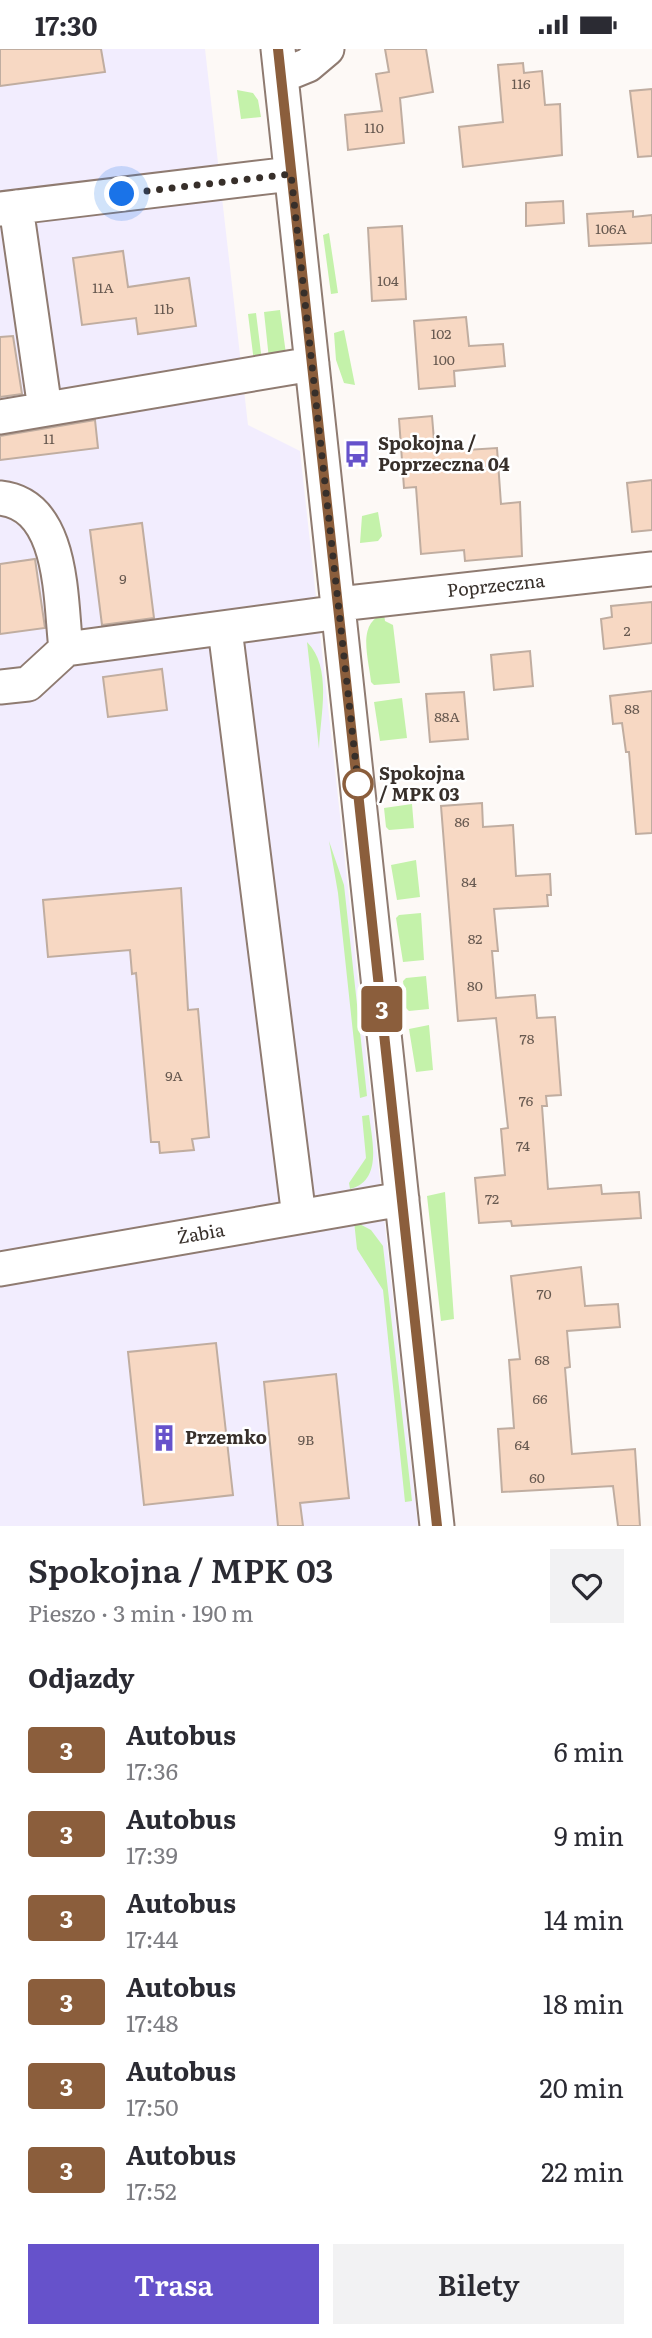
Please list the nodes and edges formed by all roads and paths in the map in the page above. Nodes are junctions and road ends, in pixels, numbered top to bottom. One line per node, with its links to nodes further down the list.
1 (327, 49): 2 (street)
2 (279, 63): 3 (street)
3 (291, 174): 4 (street); 5 (street)
4 (8, 208): 6 (street)
5 (312, 364): 6 (street); 10 (street)
6 (45, 409): 7 (street)
7 (0, 417)
8 (0, 498): 12 (street)
9 (652, 569): 10 (street, Poprzeczna)
10 (340, 608): 11 (street, Poprzeczna); 14 (street)
11 (225, 629): 12 (street, Poprzeczna); 15 (street)
12 (66, 649): 13 (street)
13 (0, 687)
14 (402, 1199): 15 (street, Żabia); 17 (street)
15 (299, 1217): 16 (street, Żabia)
16 (0, 1269)
17 (437, 1526)

